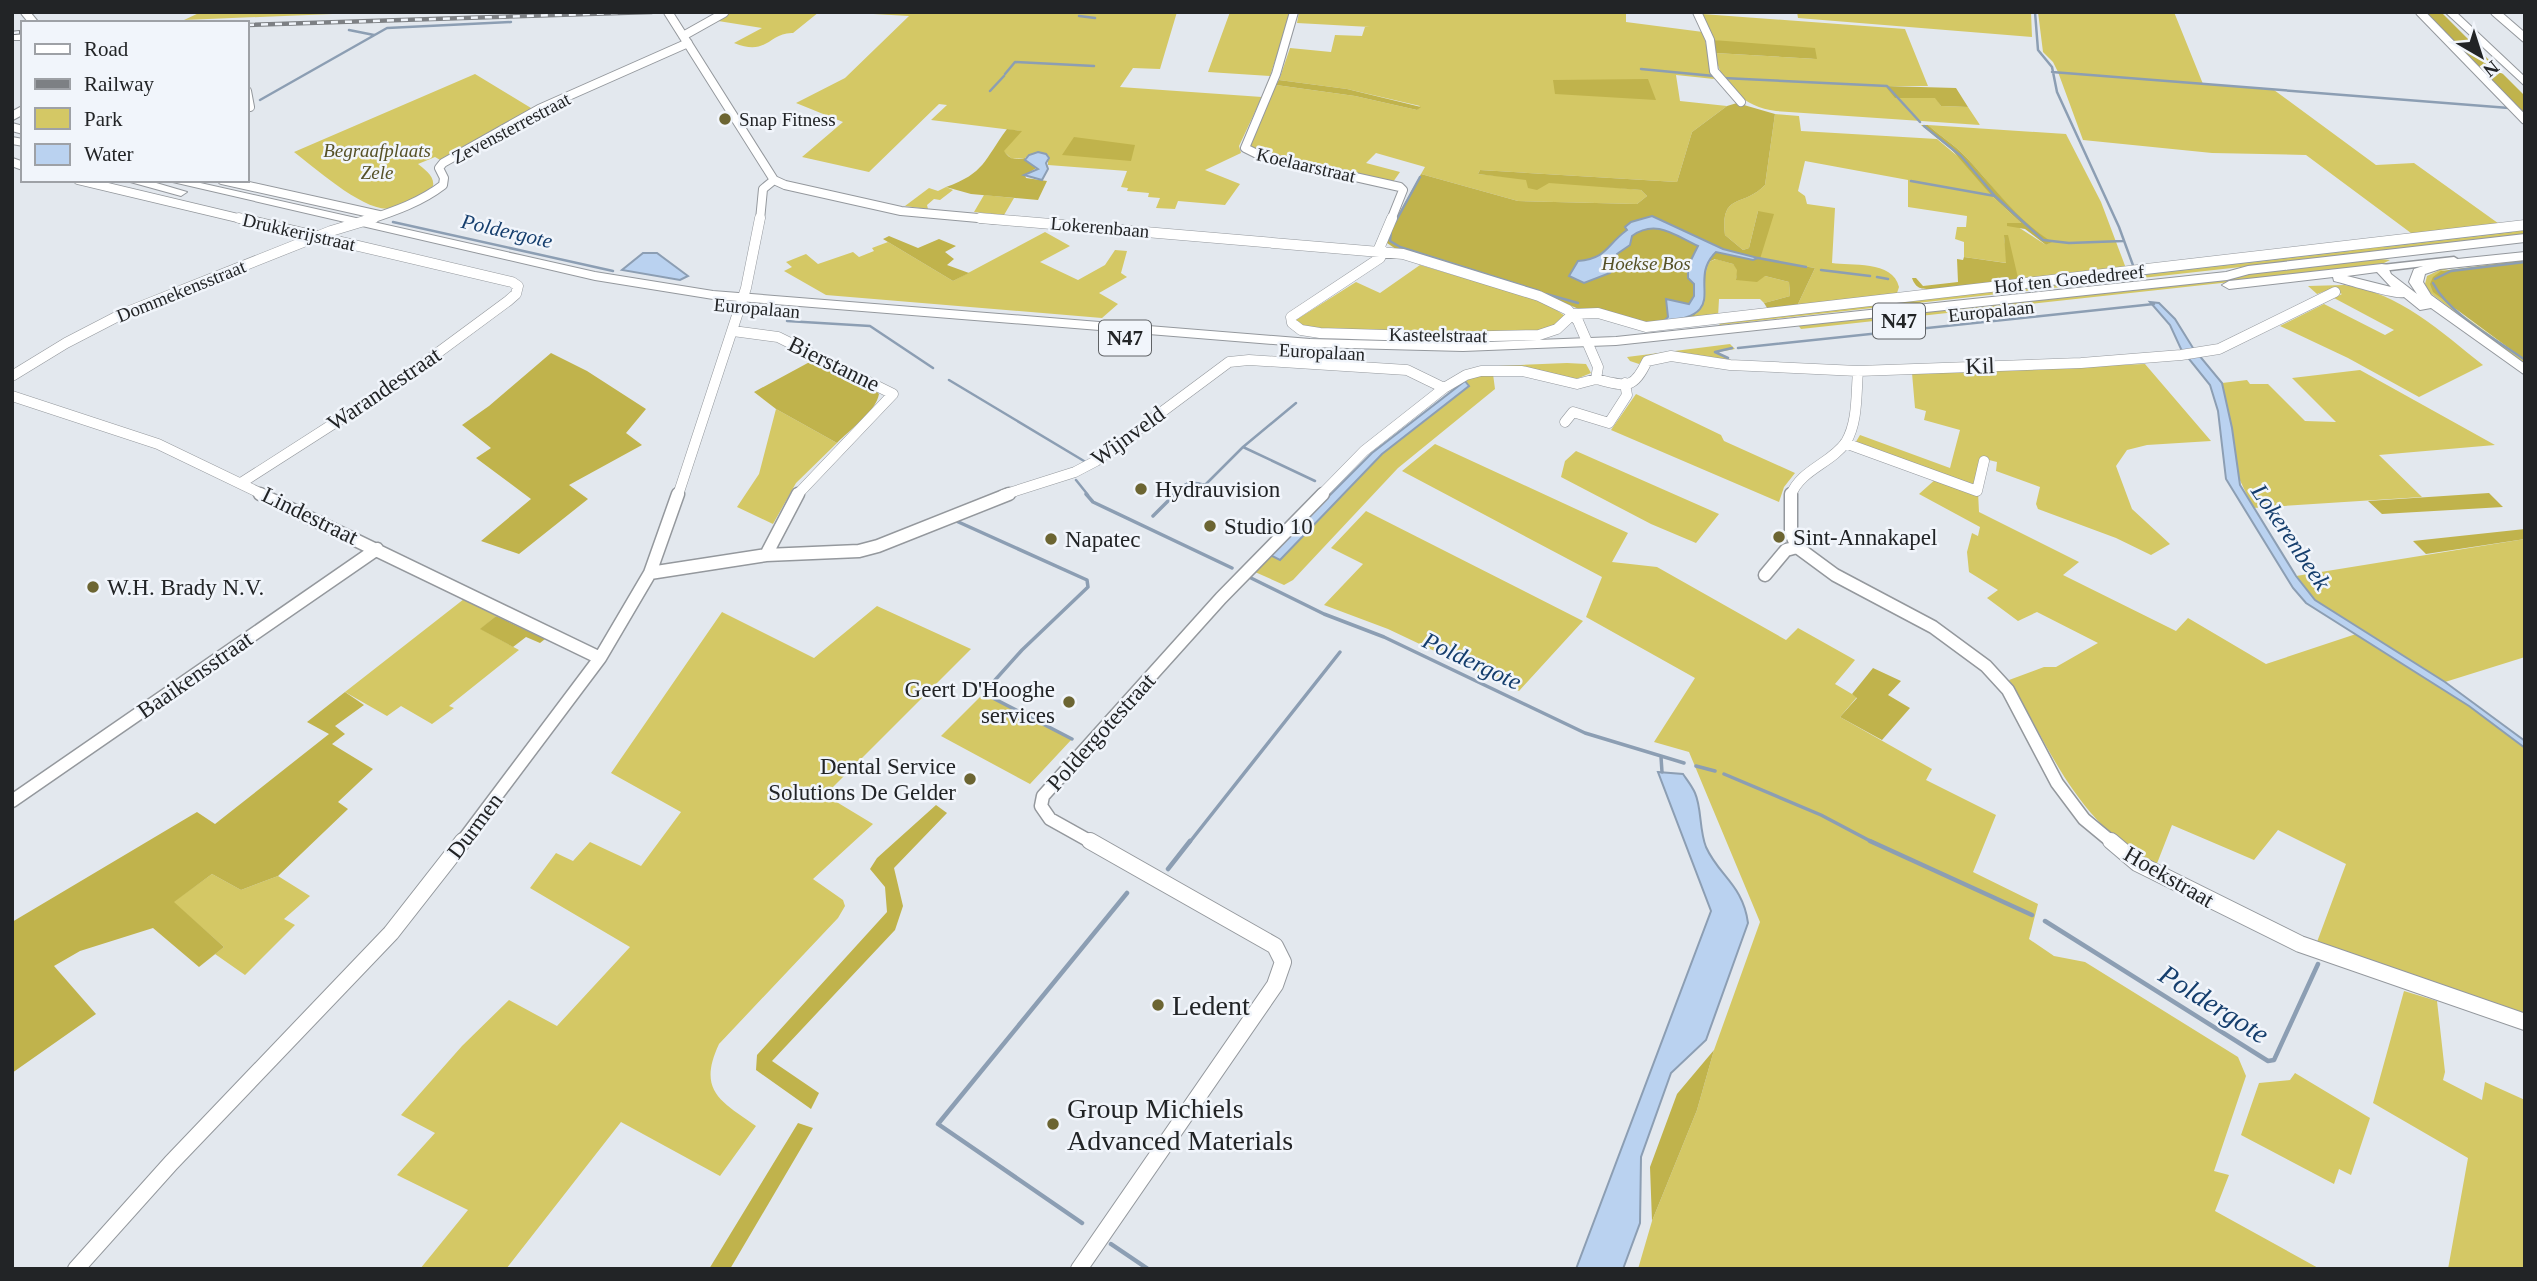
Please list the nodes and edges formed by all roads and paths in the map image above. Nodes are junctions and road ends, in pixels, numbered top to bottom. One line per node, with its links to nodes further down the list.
1 (668, 12): 10 (street)
2 (1294, 12): 30 (street, Koelaarstraat)
3 (1697, 12): 16 (street)
4 (2420, 12): 18 (street)
5 (2450, 12): 12 (highway)
6 (2466, 12): 11 (highway)
7 (2495, 12): 9 (street)
8 (723, 13): 10 (street)
9 (2525, 37)
10 (685, 39): 19 (street); 24 (street, Zevensterrestraat)
11 (2525, 67)
12 (2510, 69): 13 (highway); 14 (highway)
13 (2525, 83)
14 (2525, 90)
15 (248, 96): 17 (street)
16 (1741, 102)
17 (250, 107)
18 (2525, 120)
19 (774, 180): 30 (street, Lokerenbaan); 36 (street, Durmen)
20 (86, 182): 28 (street, Drukkerijstraat)
21 (137, 182): 27 (highway, Europalaan / N47)
22 (179, 182): 25 (highway, Europalaan / N47)
23 (231, 182): 24 (street)
24 (379, 215): 25 (street, Zevensterrestraat)
25 (357, 222): 27 (street, Dommekensstraat); 36 (highway, Europalaan / N47)
26 (2525, 225): 37 (street, Hof ten Goededreef)
27 (340, 228): 28 (street, Dommekensstraat); 36 (highway, Europalaan / N47)
28 (317, 237): 34 (street, Drukkerijstraat); 43 (street, Dommekensstraat)
29 (2525, 242): 32 (highway); 40 (highway, Europalaan / N47)
30 (1380, 251): 37 (street, Lokerenbaan); 37 (street, Kasteelstraat)
31 (2525, 254): 32 (main road, Europalaan / N47); 42 (highway)
32 (2382, 268): 33 (highway, Europalaan / N47); 38 (highway)
33 (2301, 277): 38 (highway); 40 (highway, Europalaan / N47)
34 (518, 286): 52 (street, Warandestraat)
35 (2335, 292): 41 (street, Kil)
36 (742, 303): 39 (street, Durmen); 40 (highway, Europalaan / N47)
37 (1573, 314): 40 (street)
38 (2437, 317): 45 (highway)
39 (733, 331): 55 (street, Bierstanne); 56 (street, Durmen)
40 (1590, 348): 44 (street)
41 (1858, 371): 46 (street, Kil); 50 (street)
42 (2525, 371)
43 (12, 376)
44 (1598, 376): 46 (street); 47 (street, Poldergotestraat)
45 (2525, 382)
46 (1625, 383): 49 (street)
47 (1444, 388): 55 (street, Wijnveld); 62 (street, Poldergotestraat)
48 (12, 396): 52 (street, Lindestraat)
49 (1565, 422)
50 (1845, 443): 51 (street); 53 (street)
51 (1984, 461)
52 (241, 482): 54 (street, Lindestraat)
53 (1797, 547): 57 (street); 60 (street, Hoekstraat)
54 (377, 549): 58 (street, Lindestraat); 59 (street, Baaikensstraat)
55 (766, 555): 56 (street, Wijnveld)
56 (650, 573): 58 (street, Durmen)
57 (1765, 575)
58 (600, 658): 61 (street, Durmen)
59 (12, 801)
60 (2525, 1022)
61 (76, 1269)
62 (1079, 1269)

